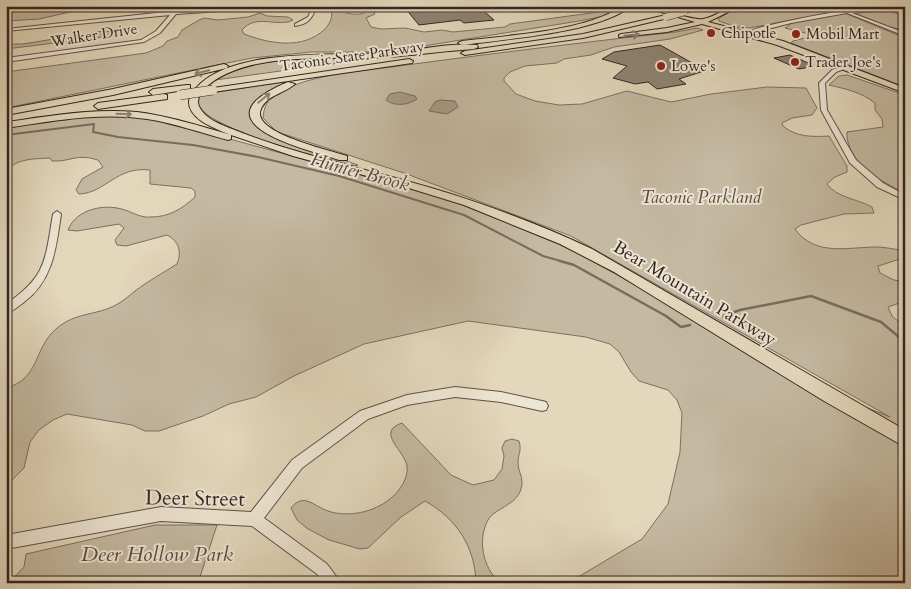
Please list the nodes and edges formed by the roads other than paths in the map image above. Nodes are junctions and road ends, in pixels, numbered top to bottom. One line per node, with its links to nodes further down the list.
1 (297, 6): 9 (street)
2 (315, 6): 13 (street)
3 (628, 6): 25 (highway, one-way to 25)
4 (643, 6): 12 (highway)
5 (699, 6): 8 (highway, Taconic State Parkway)
6 (737, 6): 11 (highway)
7 (905, 7): 10 (street)
8 (682, 9): 18 (highway, Taconic State Parkway); 19 (highway, Taconic State Parkway, bridge)
9 (175, 12): 15 (street); 20 (street, Walker Drive)
10 (846, 12): 16 (street); 17 (street)
11 (724, 13): 12 (highway); 14 (highway)
12 (706, 22): 14 (highway); 19 (highway, one-way to 12)
13 (297, 25)
14 (722, 26): 16 (highway)
15 (6, 30)
16 (749, 34): 21 (highway)
17 (905, 35)
18 (474, 47): 23 (highway, Taconic State Parkway); 28 (highway)
19 (496, 49): 22 (highway, Taconic State Parkway)
20 (6, 60)
21 (844, 67): 24 (highway); 30 (street)
22 (327, 73): 23 (highway, Taconic State Parkway); 29 (highway, one-way to 22)
23 (216, 86): 25 (highway, Taconic State Parkway); 26 (highway, Taconic State Parkway, bridge)
24 (905, 91)
25 (6, 113)
26 (6, 122)
27 (6, 126): 28 (highway, one-way to 28)
28 (318, 160): 29 (highway)
29 (456, 198): 34 (highway, Bear Mountain Parkway)
30 (905, 198)
31 (57, 214): 32 (street)
32 (6, 310)
33 (542, 406): 35 (street)
34 (905, 439)
35 (254, 519): 36 (street, Deer Street); 37 (street, Deer Street)
36 (6, 542)
37 (333, 583)

